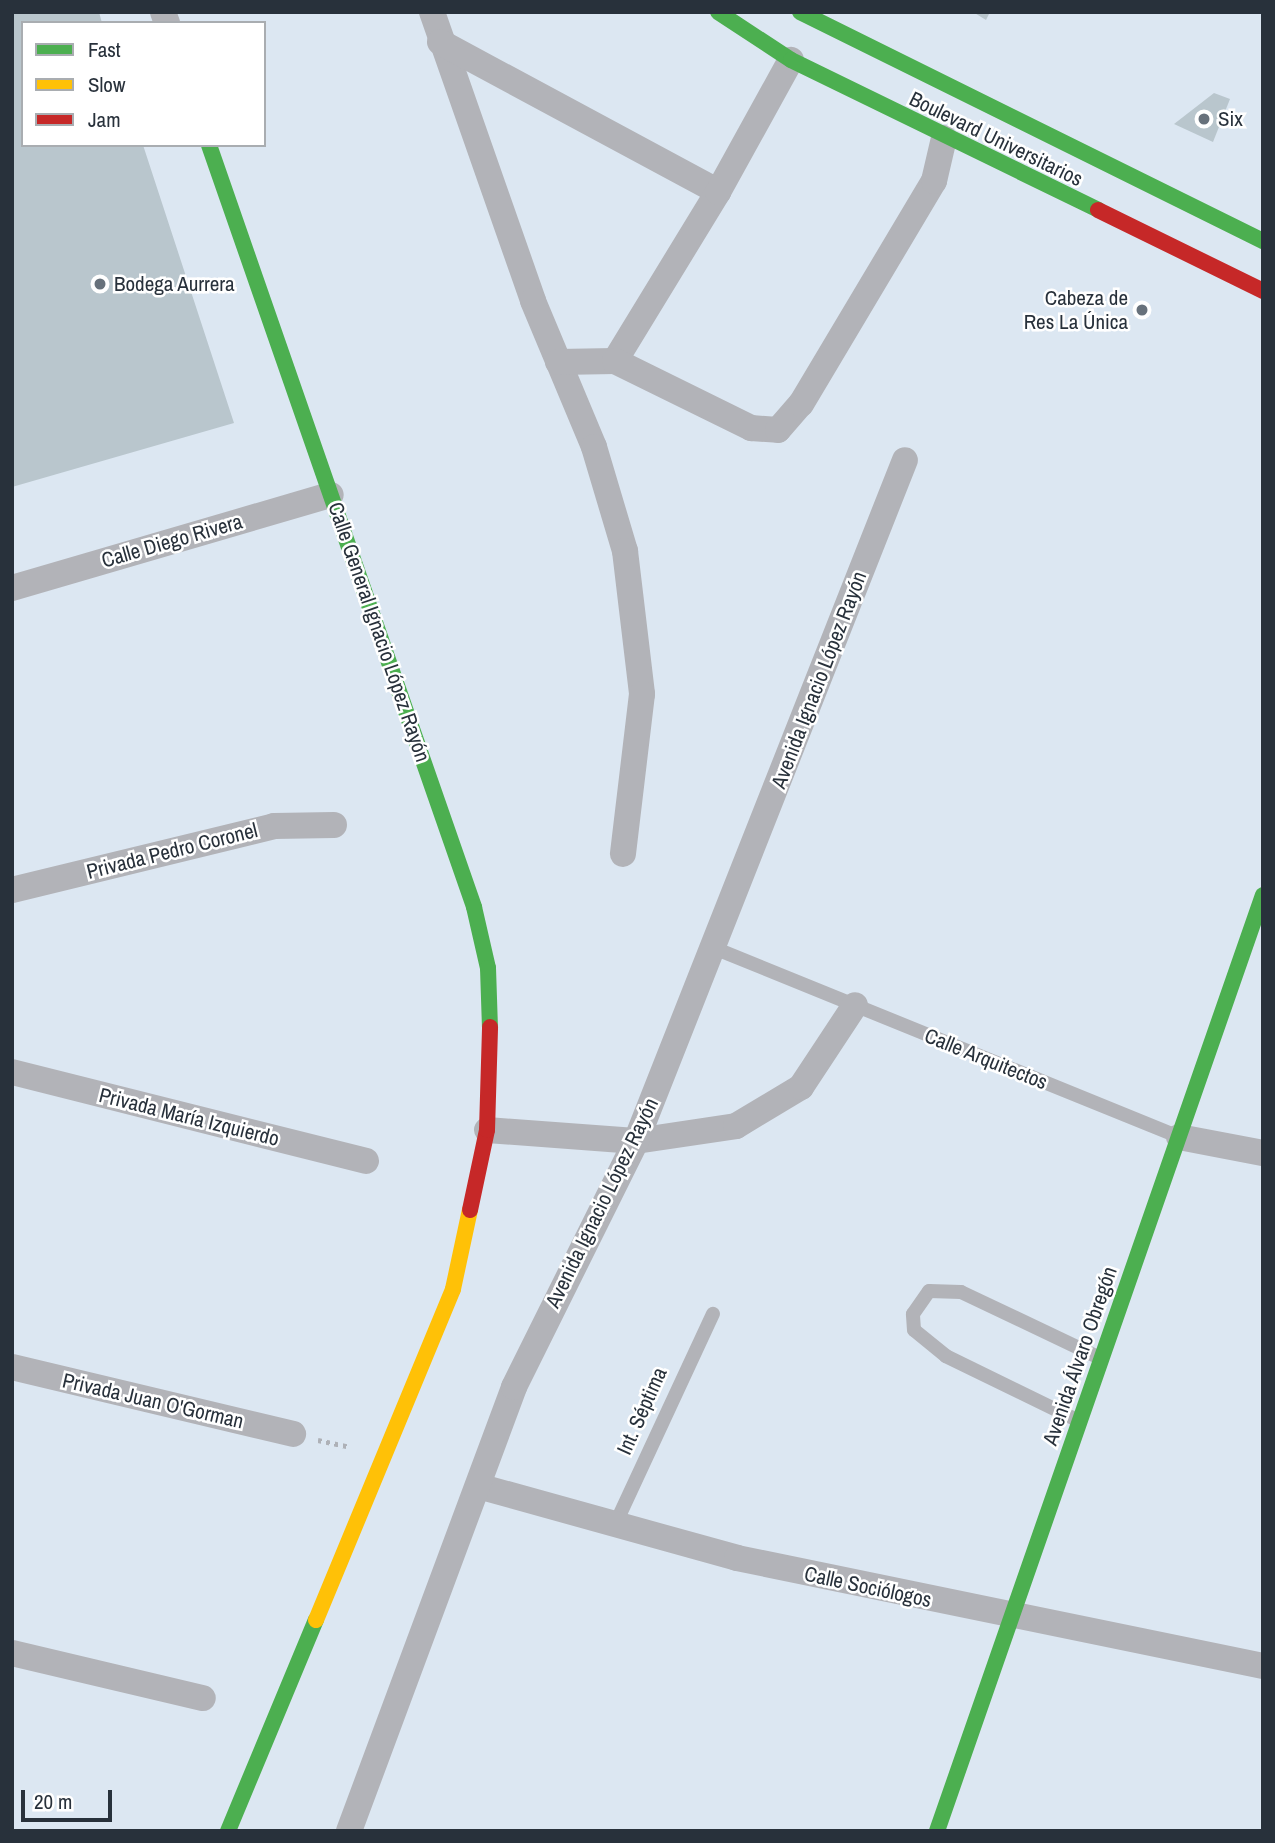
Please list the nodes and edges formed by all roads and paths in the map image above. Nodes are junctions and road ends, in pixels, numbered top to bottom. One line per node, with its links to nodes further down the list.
1 (432, 12): 4 (street)
2 (719, 12): 5 (main road, Boulevard Universitarios)
3 (800, 12): 9 (main road, Boulevard Universitarios)
4 (440, 42): 8 (street); 12 (street)
5 (791, 60): 6 (main road, Boulevard Universitarios); 8 (street)
6 (944, 138): 10 (main road, Boulevard Universitarios); 11 (street)
7 (210, 147): 14 (main road, Calle General Ignacio López Rayón)
8 (718, 192): 11 (street)
9 (1263, 241)
10 (1263, 291)
11 (615, 361): 12 (street)
12 (558, 362): 17 (street)
13 (905, 460): 20 (street, Avenida Ignacio López Rayón)
14 (331, 495): 15 (street, Calle Diego Rivera); 23 (main road, Calle General Ignacio López Rayón)
15 (12, 587)
16 (334, 825): 18 (street, Privada Pedro Coronel)
17 (623, 854)
18 (12, 890)
19 (1263, 895): 24 (main road, Avenida Álvaro Obregón)
20 (714, 948): 21 (lane, Calle Arquitectos); 25 (street, Avenida Ignacio López Rayón)
21 (855, 1005): 24 (lane, Calle Arquitectos); 25 (street)
22 (12, 1072): 27 (street, Privada María Izquierdo)
23 (487, 1130): 25 (street); 33 (main road)
24 (1179, 1136): 26 (street, Calle Arquitectos); 29 (main road, Avenida Álvaro Obregón)
25 (636, 1141): 34 (street, Avenida Ignacio López Rayón)
26 (1263, 1153)
27 (366, 1161)
28 (713, 1314): 35 (lane, Int. Séptima)
29 (1101, 1358): 31 (main road, Avenida Álvaro Obregón); 31 (lane)
30 (12, 1367): 32 (street, Privada Juan O'Gorman)
31 (1079, 1421): 36 (main road, Avenida Álvaro Obregón)
32 (293, 1434): 33 (path)
33 (386, 1455): 40 (main road)
34 (478, 1486): 35 (street, Calle Sociólogos); 41 (street, Avenida Ignacio López Rayón)
35 (614, 1527): 36 (street, Calle Sociólogos)
36 (1011, 1617): 38 (street, Calle Sociólogos); 42 (main road, Avenida Álvaro Obregón)
37 (12, 1653): 39 (street)
38 (1263, 1666)
39 (203, 1698)
40 (228, 1831)
41 (349, 1831)
42 (937, 1831)

